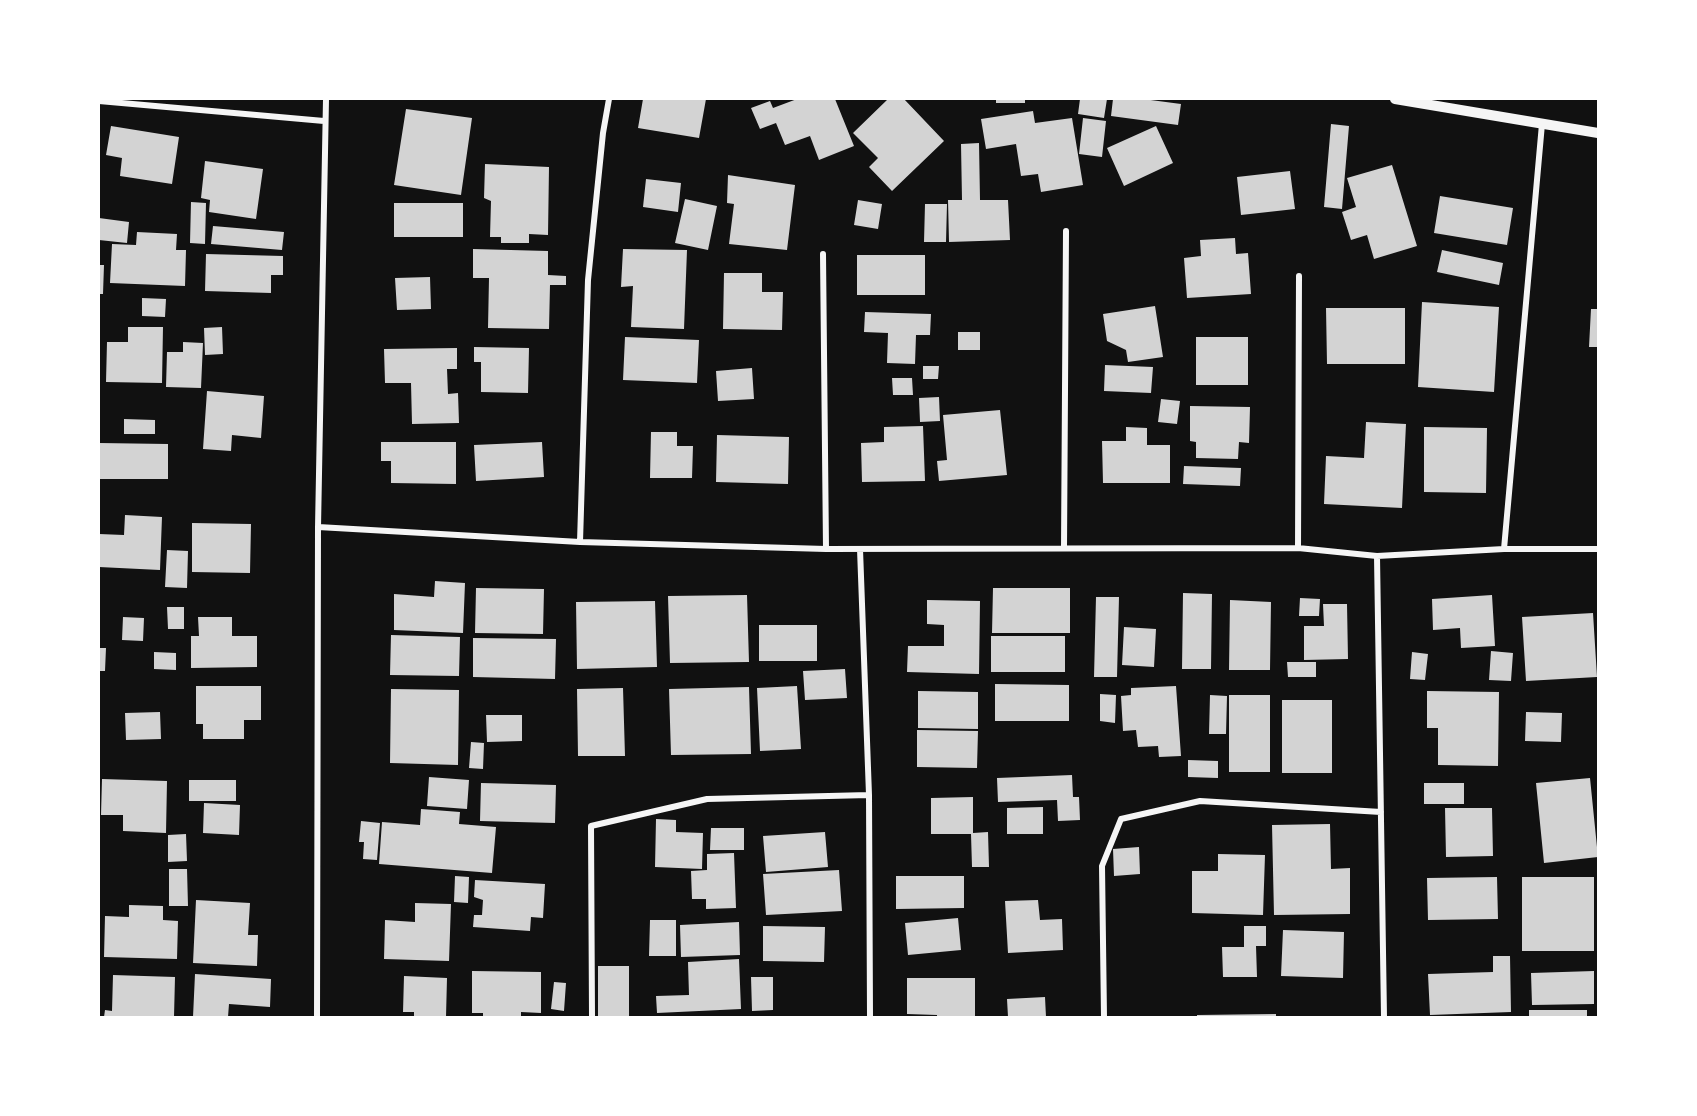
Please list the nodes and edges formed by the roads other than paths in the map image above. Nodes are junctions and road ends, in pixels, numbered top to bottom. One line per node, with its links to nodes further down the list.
1 (326, 99): 5 (street)
2 (609, 99): 12 (street)
3 (1395, 99): 6 (street)
4 (99, 101): 5 (street)
5 (324, 121): 11 (street)
6 (1542, 124): 7 (street); 17 (street)
7 (1598, 133)
8 (1066, 231): 13 (street)
9 (823, 254): 15 (street)
10 (1299, 276): 14 (street)
11 (318, 527): 12 (street); 22 (street)
12 (580, 542): 15 (street)
13 (1064, 548): 14 (street); 16 (street)
14 (1298, 548): 19 (street)
15 (826, 549): 16 (street)
16 (860, 549): 20 (street)
17 (1504, 549): 18 (street); 19 (street)
18 (1598, 549)
19 (1377, 556): 21 (street)
20 (869, 795): 23 (street); 24 (street)
21 (1381, 812): 25 (street); 26 (street)
22 (318, 1017)
23 (592, 1017)
24 (870, 1017)
25 (1104, 1017)
26 (1384, 1017)

